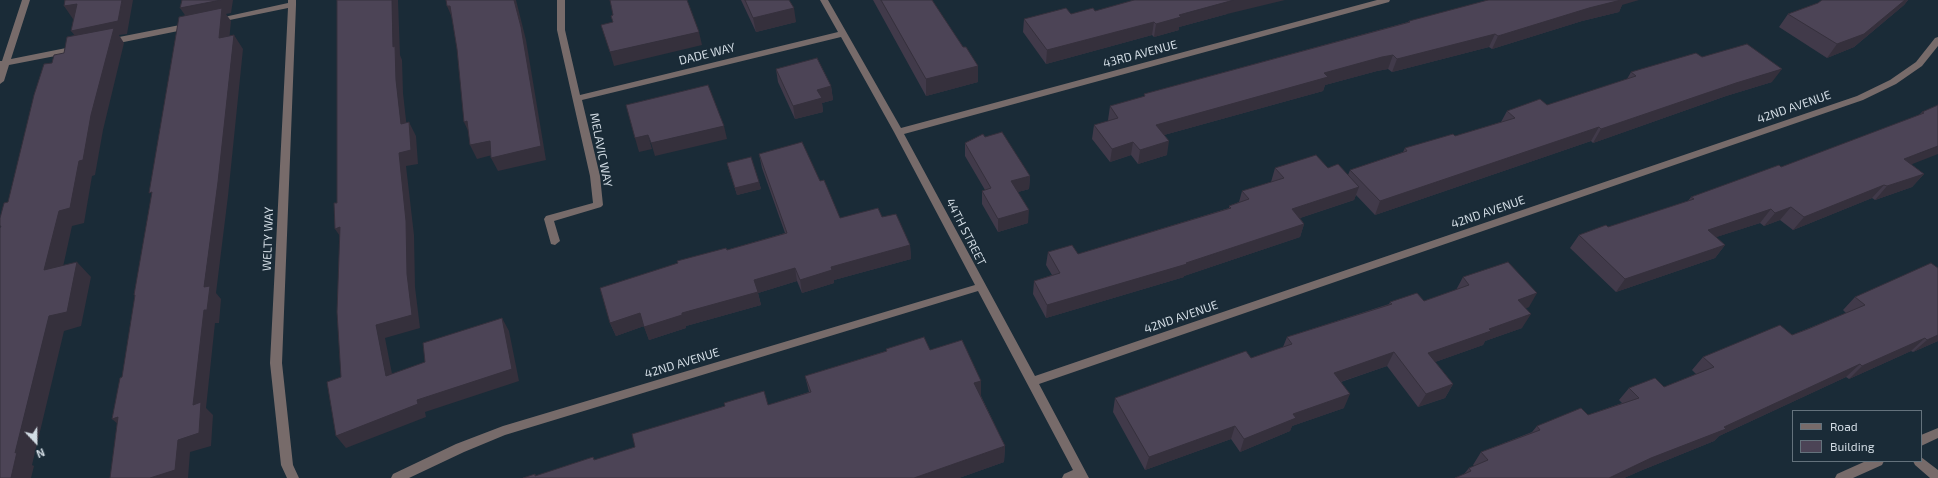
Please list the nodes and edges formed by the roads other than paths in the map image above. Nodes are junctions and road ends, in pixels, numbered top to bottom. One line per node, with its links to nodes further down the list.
1 (26, 0): 10 (street)
2 (560, 0): 12 (street)
3 (824, 0): 6 (street, 44TH STREET)
4 (1386, 0): 13 (street, 43RD AVENUE)
5 (292, 3): 8 (street); 23 (street, WELTY WAY)
6 (842, 34): 12 (street, DADE WAY); 13 (street, 44TH STREET)
7 (1938, 40): 16 (street, 42ND AVENUE)
8 (98, 44)
9 (83, 48): 10 (street)
10 (3, 64): 11 (street)
11 (0, 81)
12 (578, 98): 14 (street, MELAVIC WAY)
13 (899, 132): 15 (street, 44TH STREET)
14 (555, 241)
15 (980, 286): 16 (street, 44TH STREET); 24 (street, 42ND AVENUE)
16 (1031, 382): 21 (street, 44TH STREET)
17 (1938, 433): 18 (street)
18 (1922, 441)
19 (1876, 462): 26 (street)
20 (1920, 462): 22 (street)
21 (1081, 476): 25 (street)
22 (1938, 477)
23 (293, 478)
24 (397, 478)
25 (1068, 478)
26 (1841, 478)

